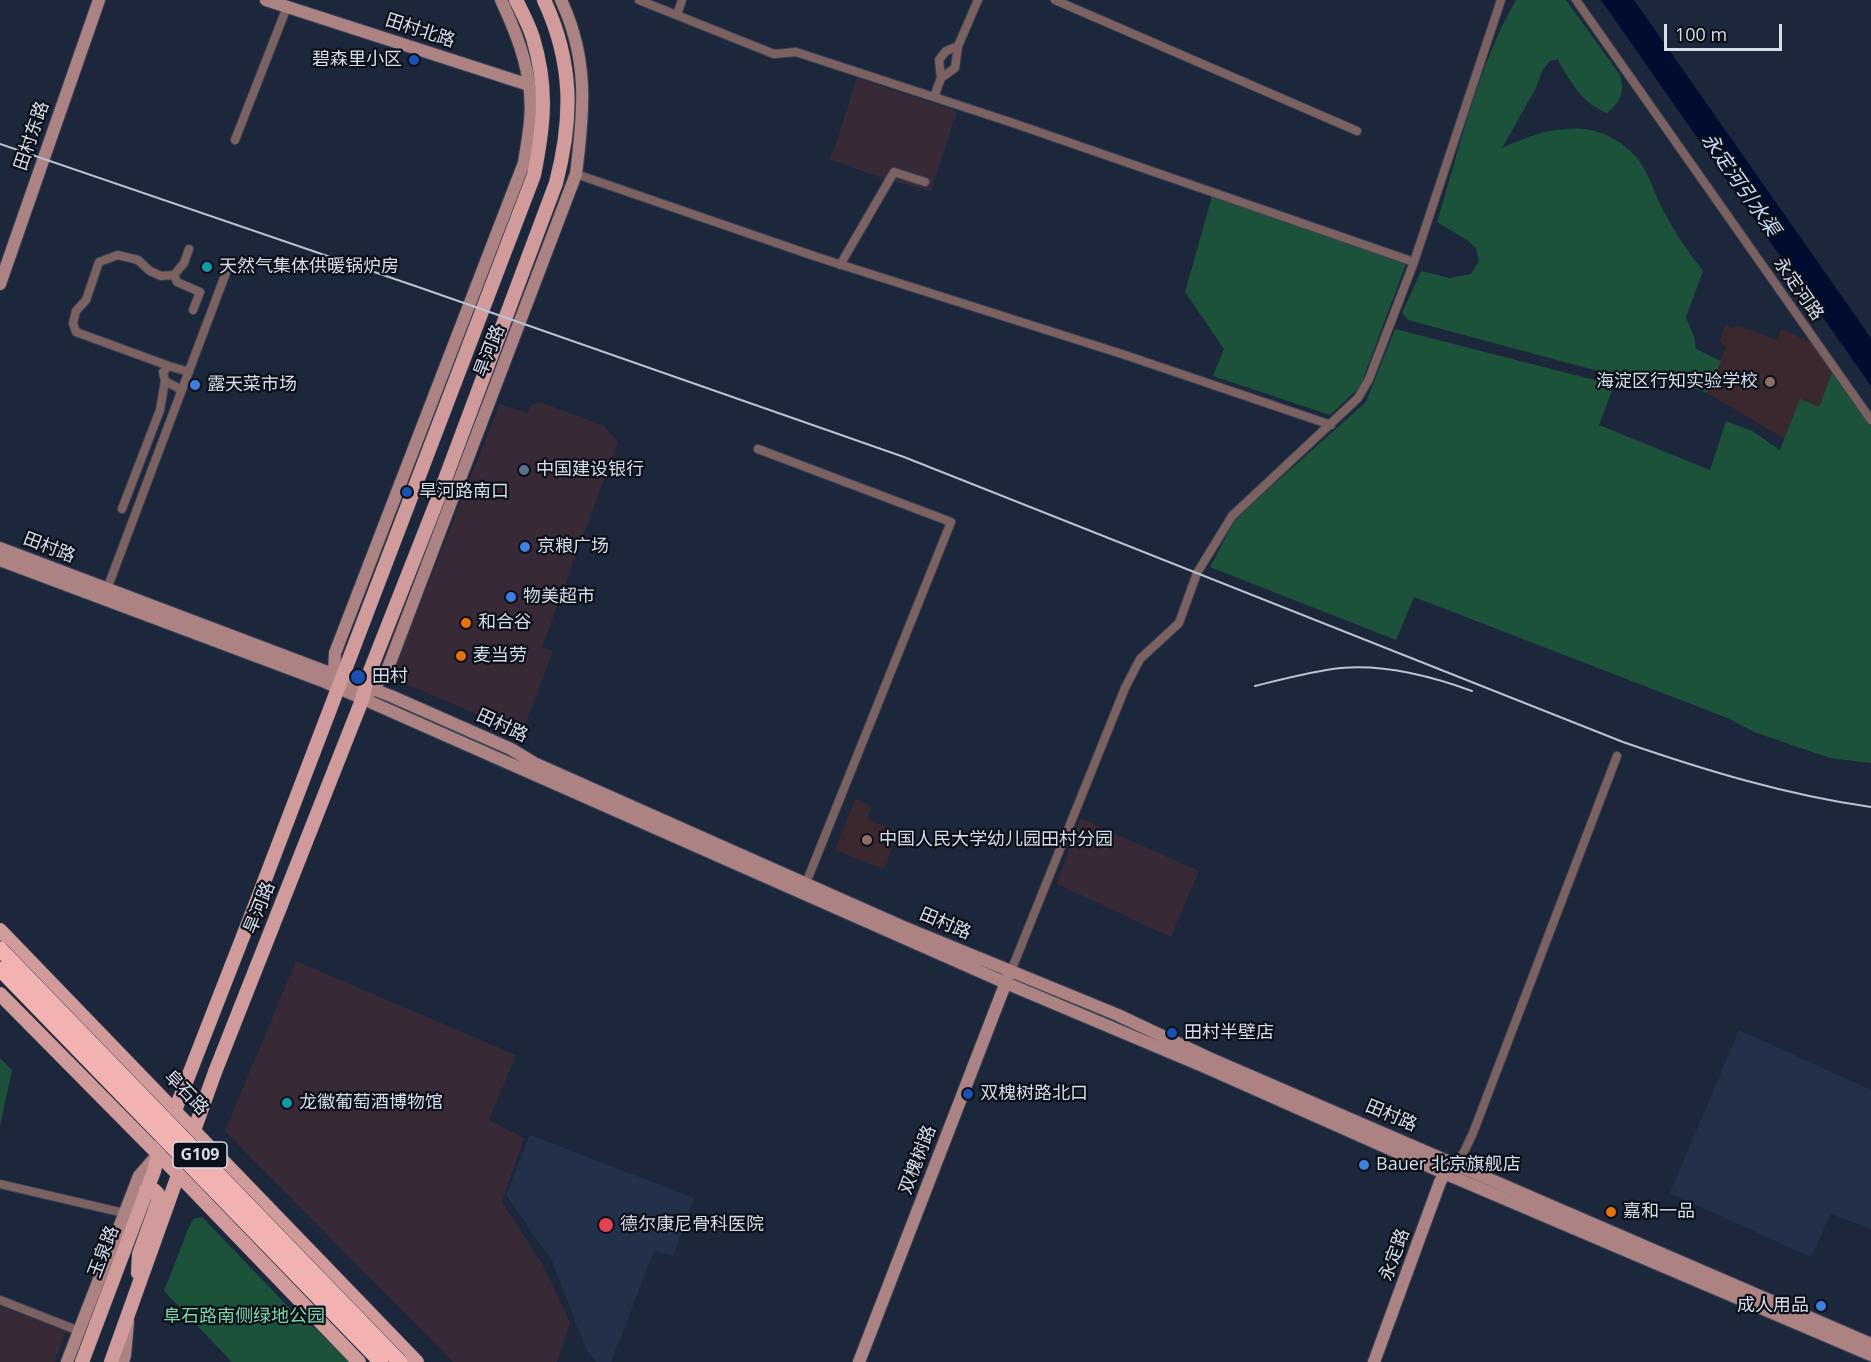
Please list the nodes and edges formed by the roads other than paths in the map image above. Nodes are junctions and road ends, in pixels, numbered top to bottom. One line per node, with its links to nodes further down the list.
1 (99, 0): 28 (main road, 田村东路)
2 (266, 0): 13 (main road, 田村北路)
3 (501, 0): 17 (main road, 旱河路)
4 (516, 0): 41 (main road, 旱河路)
5 (544, 0): 43 (main road, 旱河路)
6 (561, 0): 21 (main road, 旱河路)
7 (639, 0): 14 (street)
8 (682, 0): 14 (street)
9 (978, 0): 15 (street)
10 (1055, 0): 19 (street)
11 (1502, 0): 24 (street)
12 (1576, 0): 34 (street, 永定河路)
13 (287, 7): 17 (main road, 田村北路); 20 (street)
14 (676, 15): 18 (street)
15 (958, 46): 16 (street); 16 (street)
16 (941, 78): 18 (street)
17 (529, 85): 37 (main road, 旱河路)
18 (934, 97): 24 (street)
19 (1357, 131)
20 (235, 140)
21 (576, 174): 25 (street); 39 (main road, 旱河路)
22 (925, 182): 25 (street)
23 (189, 249): 27 (street)
24 (1414, 262): 35 (street)
25 (840, 265): 35 (street)
26 (227, 270): 31 (street)
27 (174, 275): 29 (street); 30 (street)
28 (0, 284)
29 (194, 310)
30 (169, 366): 31 (street); 32 (street)
31 (189, 372): 33 (street)
32 (165, 381): 33 (street); 38 (street)
33 (182, 390): 44 (street)
34 (1871, 420)
35 (1331, 425): 52 (street)
36 (758, 449): 48 (street)
37 (398, 492): 41 (main road); 45 (main road, 旱河路)
38 (122, 509)
39 (445, 519): 43 (main road); 46 (main road, 旱河路)
40 (0, 548): 44 (main road, 田村路)
41 (389, 555): 45 (main road, 旱河路)
42 (0, 560): 45 (main road, 田村路)
43 (408, 572): 46 (main road, 旱河路)
44 (107, 589): 45 (main road, 田村路)
45 (339, 680): 46 (main road, 田村路); 54 (main road, 旱河路)
46 (366, 692): 48 (main road, 田村路); 52 (main road, 田村路); 55 (main road, 旱河路)
47 (1617, 756): 57 (street)
48 (806, 883): 52 (main road, 田村路)
49 (0, 930): 54 (main road, 阜石路)
50 (0, 949): 75 (highway, 阜石路 / G109, bridge)
51 (0, 969): 74 (highway, G109, bridge)
52 (1008, 977): 57 (main road, 田村路); 58 (main road, 田村路); 77 (main road, 双槐树路)
53 (0, 994): 56 (main road)
54 (175, 1112): 55 (main road, 阜石路); 56 (main road, 旱河路)
55 (194, 1130): 59 (main road, 旱河路); 76 (main road, 阜石路)
56 (158, 1155): 59 (main road); 61 (main road, 玉泉路); 62 (main road)
57 (1452, 1162): 58 (main road, 永定路); 67 (main road, 田村路)
58 (1444, 1173): 68 (main road, 田村路); 78 (main road, 永定路)
59 (179, 1175): 63 (main road); 73 (main road)
60 (0, 1184): 62 (street)
61 (146, 1190): 63 (main road); 70 (main road, 玉泉路)
62 (124, 1213): 66 (main road)
63 (137, 1287): 65 (main road)
64 (0, 1300): 66 (street)
65 (129, 1310): 71 (main road); 72 (main road)
66 (79, 1330): 69 (main road); 70 (main road)
67 (1871, 1344)
68 (1871, 1355)
69 (67, 1362)
70 (80, 1362)
71 (111, 1362)
72 (123, 1362)
73 (359, 1362)
74 (381, 1362)
75 (400, 1362)
76 (417, 1362)
77 (859, 1362)
78 (1374, 1362)

